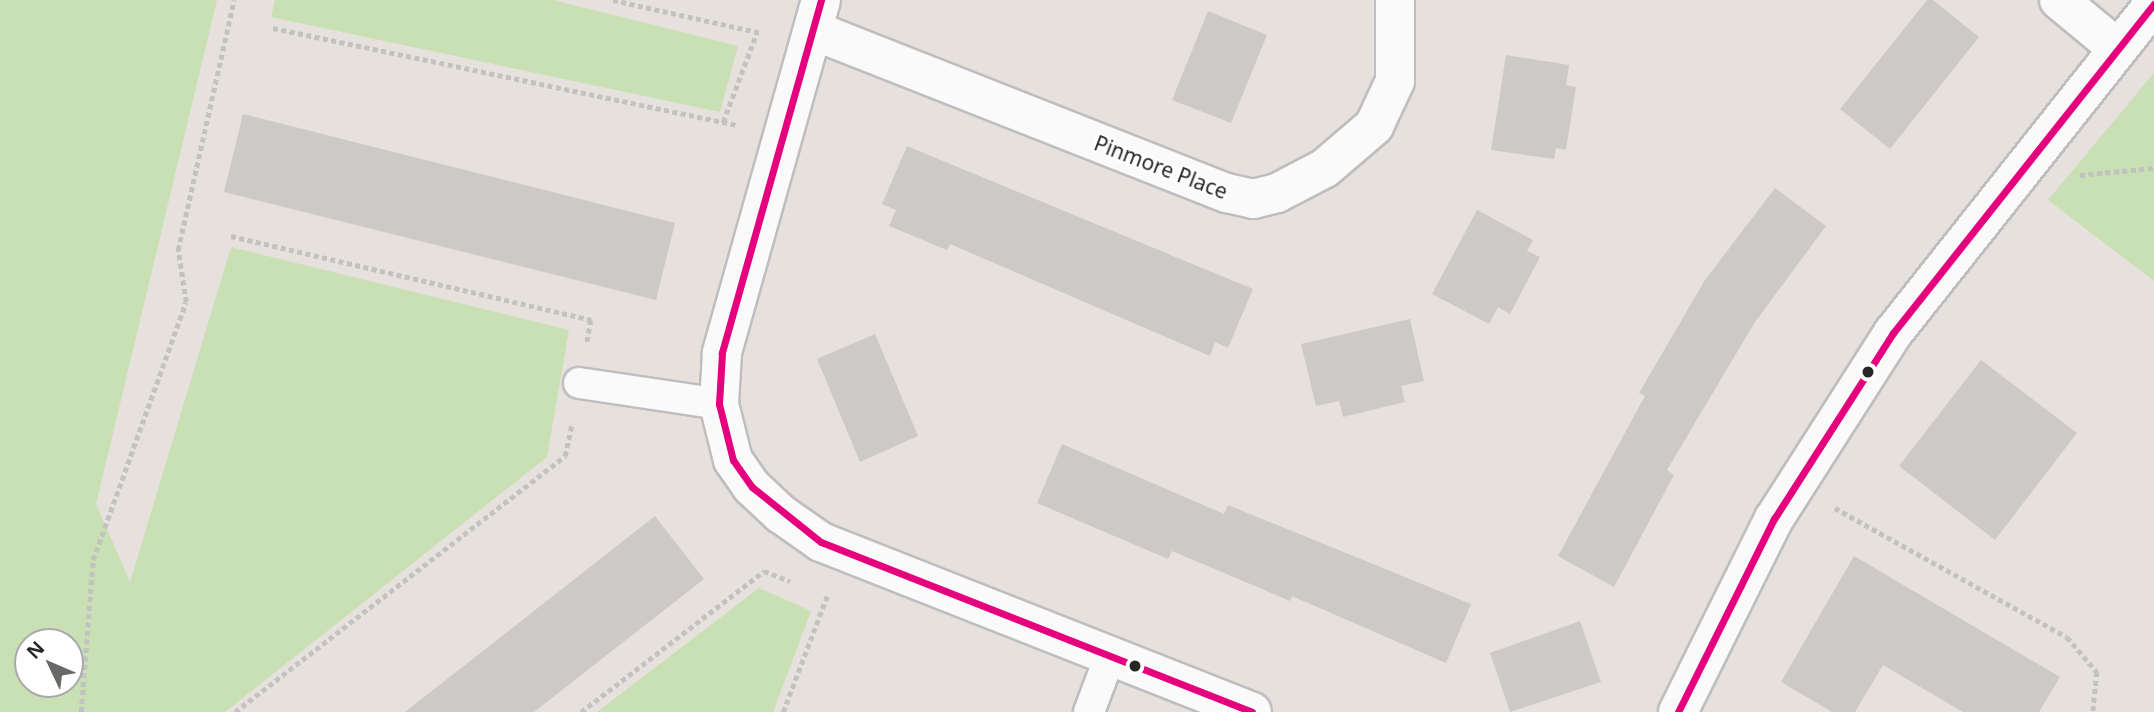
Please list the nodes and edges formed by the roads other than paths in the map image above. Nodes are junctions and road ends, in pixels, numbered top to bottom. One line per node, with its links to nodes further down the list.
1 (1395, 0): 4 (street, Pinmore Place)
2 (2059, 0): 5 (street)
3 (2154, 4): 5 (street)
4 (815, 25): 7 (street)
5 (2117, 48): 11 (street)
6 (579, 383): 7 (lane)
7 (719, 404): 8 (street)
8 (1110, 656): 9 (lane); 10 (street)
9 (1089, 712)
10 (1252, 712)
11 (1678, 712)

